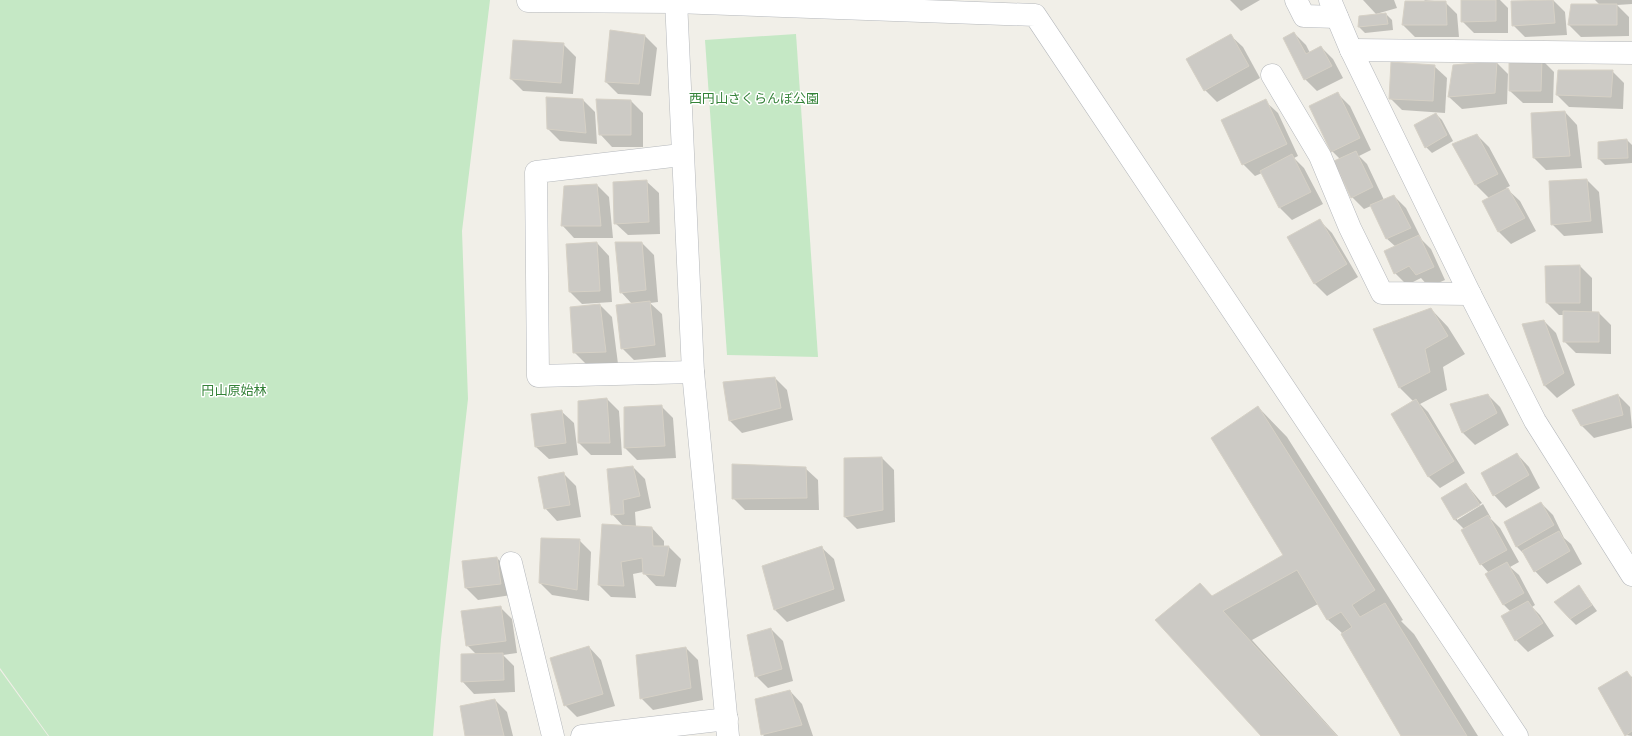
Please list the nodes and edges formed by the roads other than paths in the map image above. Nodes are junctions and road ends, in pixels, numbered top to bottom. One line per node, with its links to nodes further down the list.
1 (1296, 0): 4 (street)
2 (528, 1): 3 (street)
3 (675, 1): 8 (street); 16 (street)
4 (1333, 8): 5 (street)
5 (1352, 50): 6 (street); 9 (street)
6 (1632, 53)
7 (1272, 75): 9 (street)
8 (681, 154): 10 (street); 10 (street)
9 (1470, 294): 12 (street)
10 (693, 372): 13 (street)
11 (511, 563): 14 (street)
12 (1632, 575)
13 (728, 728): 15 (street)
14 (553, 736)
15 (582, 736)
16 (1517, 736)

